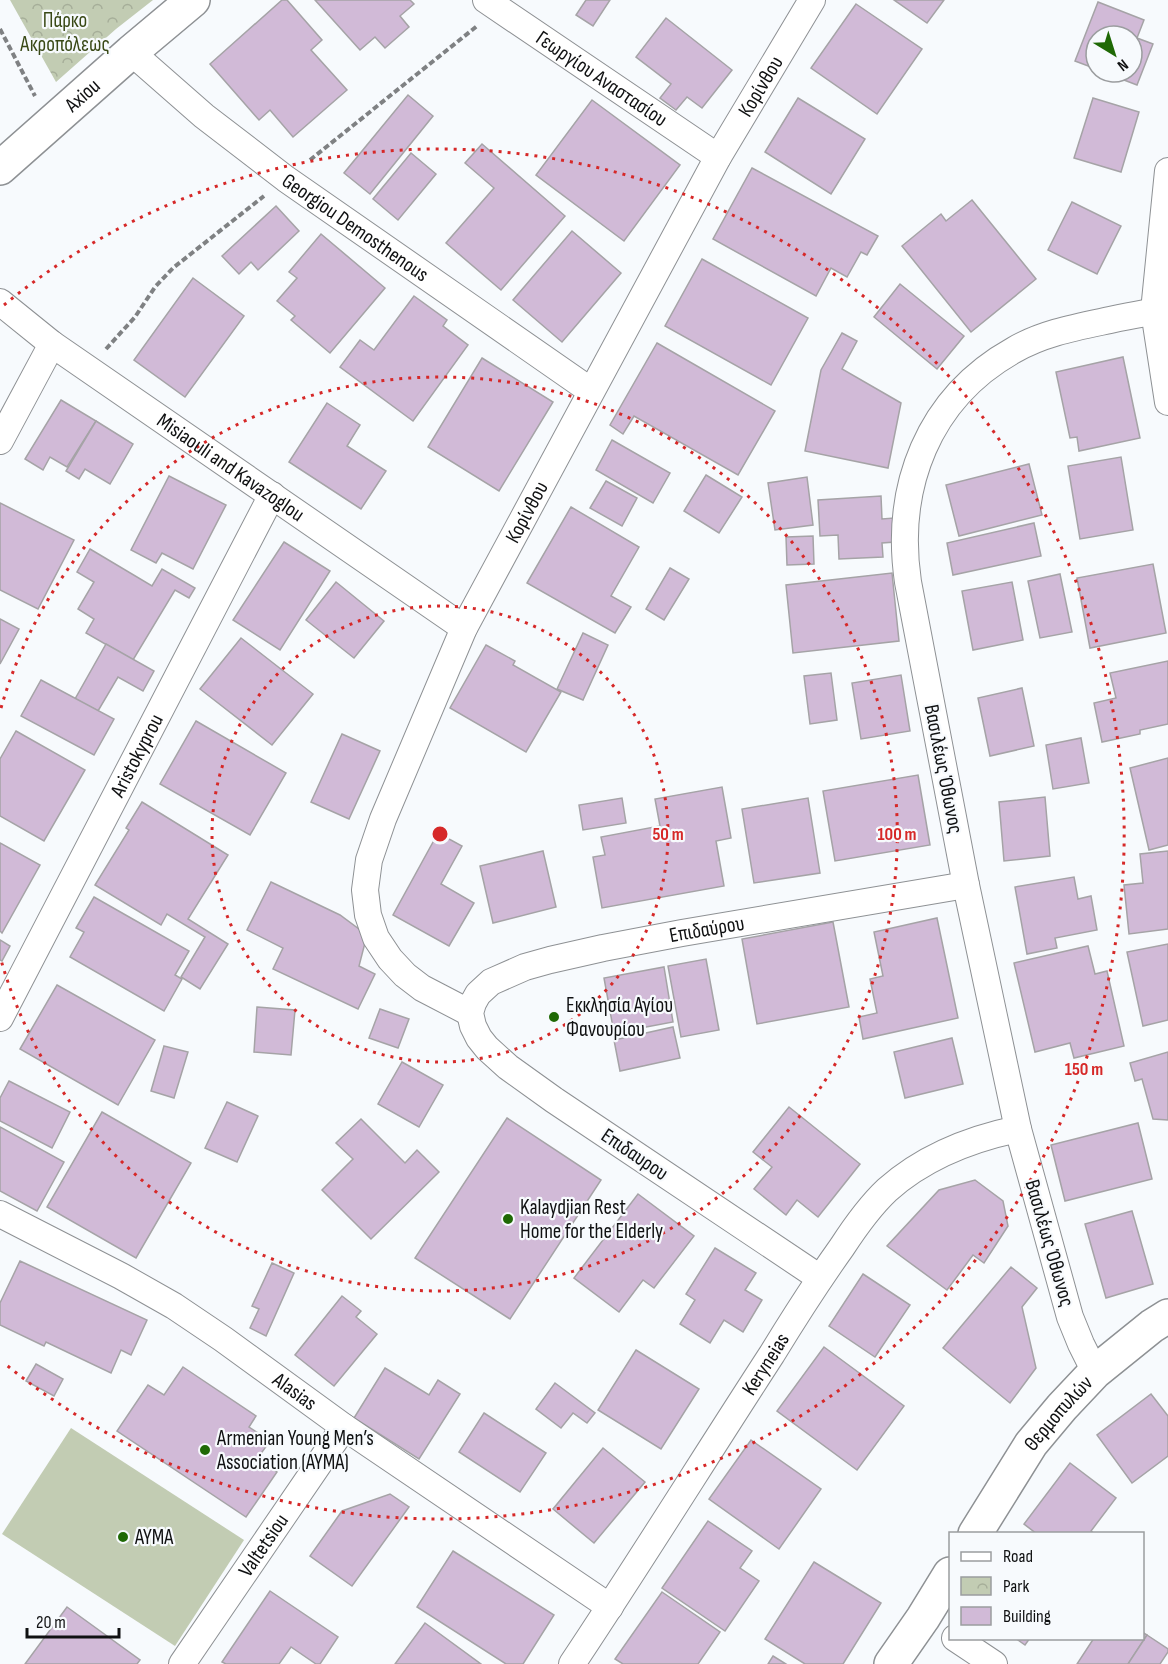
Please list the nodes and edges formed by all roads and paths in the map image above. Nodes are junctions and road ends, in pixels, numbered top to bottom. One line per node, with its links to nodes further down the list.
1 (193, 0): 5 (street, Axiou)
2 (486, 0): 7 (street, Γεωργίου Αναστασίου)
3 (812, 0): 7 (street, Κορίνθου)
4 (0, 29): 6 (path)
5 (131, 52): 8 (street, Axiou); 13 (street, Georgiou Demosthenous)
6 (37, 99)
7 (718, 157): 13 (street, Κορίνθου)
8 (0, 168)
9 (1168, 171): 11 (street)
10 (0, 302): 12 (street, Misiaouli and Kavazoglou)
11 (1161, 311): 14 (street); 18 (street, Βασιλέως Όθωνος)
12 (52, 344): 15 (street); 16 (street, Misiaouli and Kavazoglou)
13 (591, 391): 17 (street, Κορίνθου)
14 (1168, 402)
15 (0, 441)
16 (272, 495): 17 (street, Misiaouli and Kavazoglou); 20 (street, Aristokyprou)
17 (464, 628): 19 (street, Κορίνθου)
18 (966, 885): 19 (street, Επιδαύρου); 21 (street, Βασιλέως Όθωνος)
19 (470, 1013): 23 (street, Επιδαυρου)
20 (0, 1018)
21 (1018, 1129): 23 (street, Keryneias); 25 (street, Βασιλέως Όθωνος)
22 (0, 1214): 26 (street, Alasias)
23 (820, 1278): 29 (street, Keryneias)
24 (1168, 1316): 25 (street, Θερμοπυλών)
25 (1095, 1372): 27 (street, Θερμοπυλών)
26 (344, 1427): 29 (street, Alasias); 33 (street, Valtetsiou)
27 (976, 1532)
28 (949, 1577): 30 (street)
29 (610, 1607): 34 (street, Keryneias)
30 (923, 1618): 31 (street); 35 (street)
31 (949, 1635)
32 (958, 1640): 36 (street)
33 (182, 1664)
34 (572, 1664)
35 (891, 1664)
36 (994, 1664)

